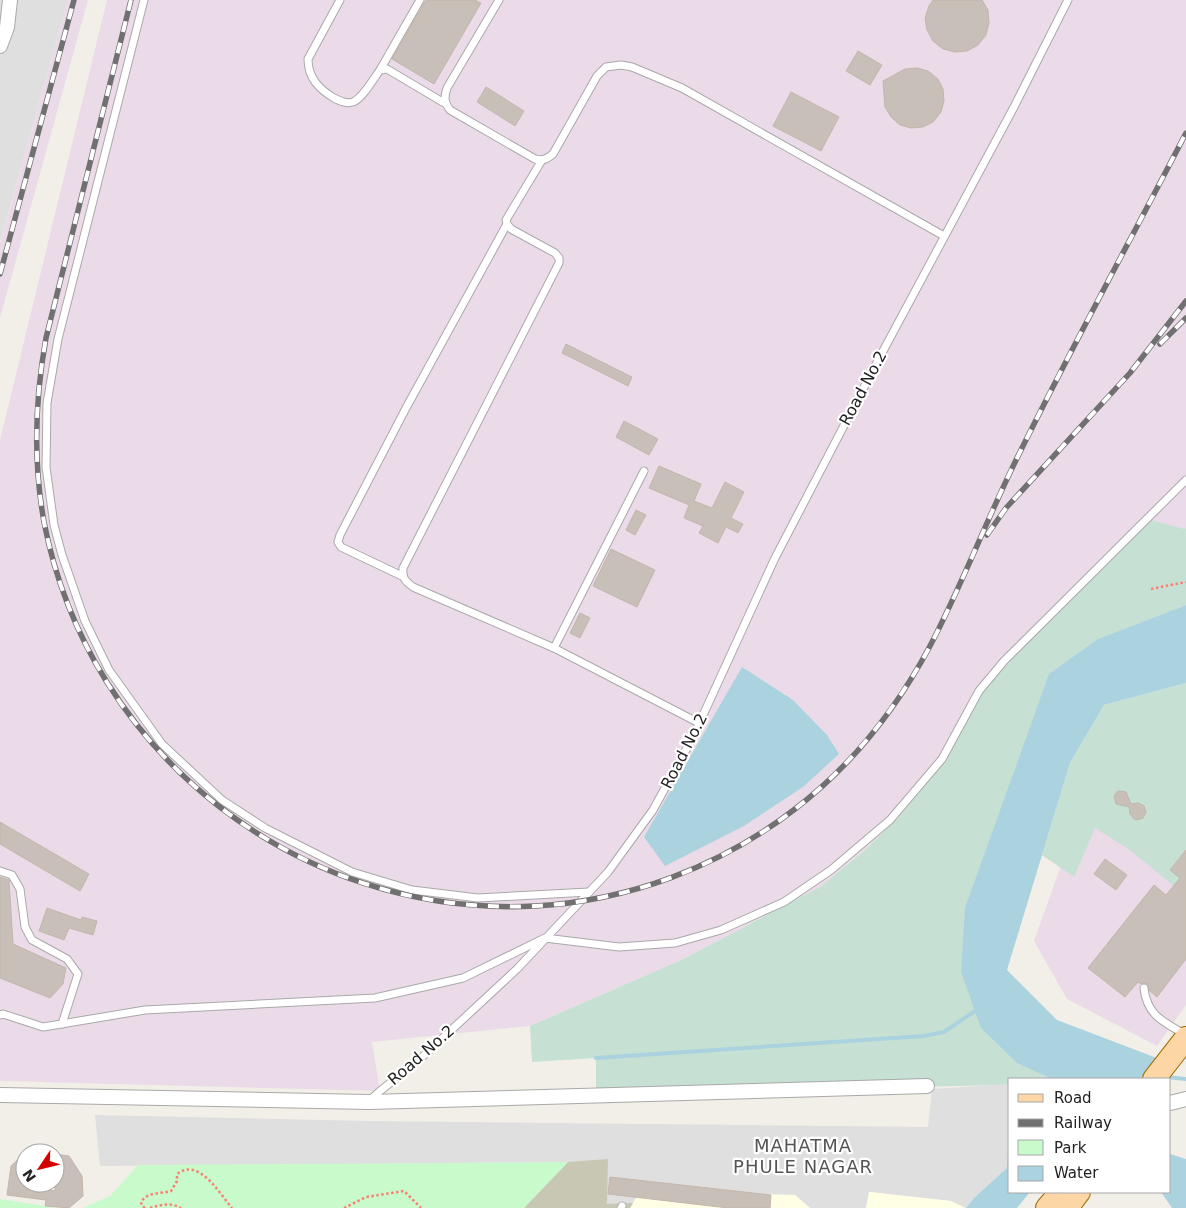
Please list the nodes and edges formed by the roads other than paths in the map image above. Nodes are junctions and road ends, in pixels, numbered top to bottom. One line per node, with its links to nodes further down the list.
1 (10, 0): 7 (street)
2 (144, 0): 19 (lane)
3 (340, 0): 8 (lane)
4 (420, 0): 8 (lane)
5 (499, 0): 9 (lane)
6 (1068, 0): 12 (lane, Road No.2)
7 (0, 46)
8 (380, 70): 9 (lane)
9 (446, 104): 10 (lane)
10 (542, 160): 11 (lane); 12 (lane)
11 (507, 224): 15 (lane); 15 (lane)
12 (944, 236): 17 (lane, Road No.2)
13 (644, 470): 16 (lane)
14 (1186, 480): 20 (lane)
15 (402, 576): 16 (lane)
16 (554, 648): 17 (lane)
17 (699, 723): 19 (lane, Road No.2)
18 (0, 871): 23 (lane)
19 (589, 892): 20 (lane, Road No.2)
20 (545, 938): 23 (lane); 30 (lane, Road No.2)
21 (1144, 988): 24 (lane)
22 (0, 1015): 23 (lane)
23 (62, 1024)
24 (1186, 1037): 25 (main road)
25 (1178, 1066): 26 (main road)
26 (1156, 1078)
27 (927, 1086): 30 (street)
28 (0, 1095): 30 (street)
29 (1186, 1099): 31 (street)
30 (368, 1102)
31 (1171, 1104)

